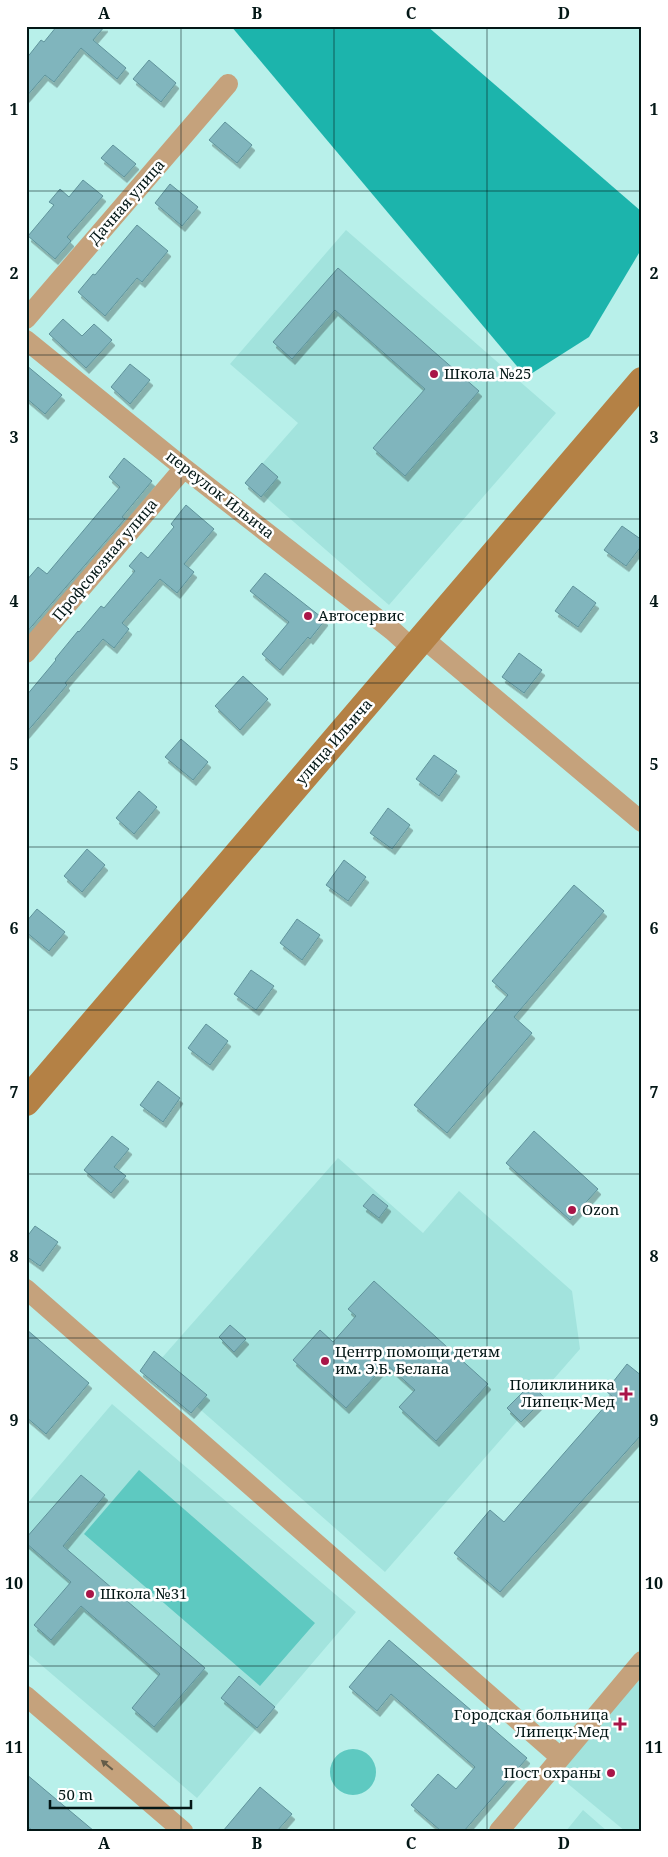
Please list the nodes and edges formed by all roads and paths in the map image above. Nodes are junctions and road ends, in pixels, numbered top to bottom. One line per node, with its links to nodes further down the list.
1 (228, 84): 2 (street, Дачная улица)
2 (26, 320)
3 (27, 344): 5 (street, переулок Ильича)
4 (642, 381): 6 (street, улица Ильича)
5 (184, 468): 6 (street, переулок Ильича); 7 (street, Профсоюзная улица)
6 (418, 644): 8 (street, переулок Ильича); 9 (street, улица Ильича)
7 (26, 653)
8 (642, 822)
9 (26, 1102)
10 (26, 1289): 13 (street)
11 (642, 1661): 13 (street)
12 (26, 1696): 14 (street, one-way to 12)
13 (560, 1758): 15 (street)
14 (184, 1831)
15 (499, 1831)

